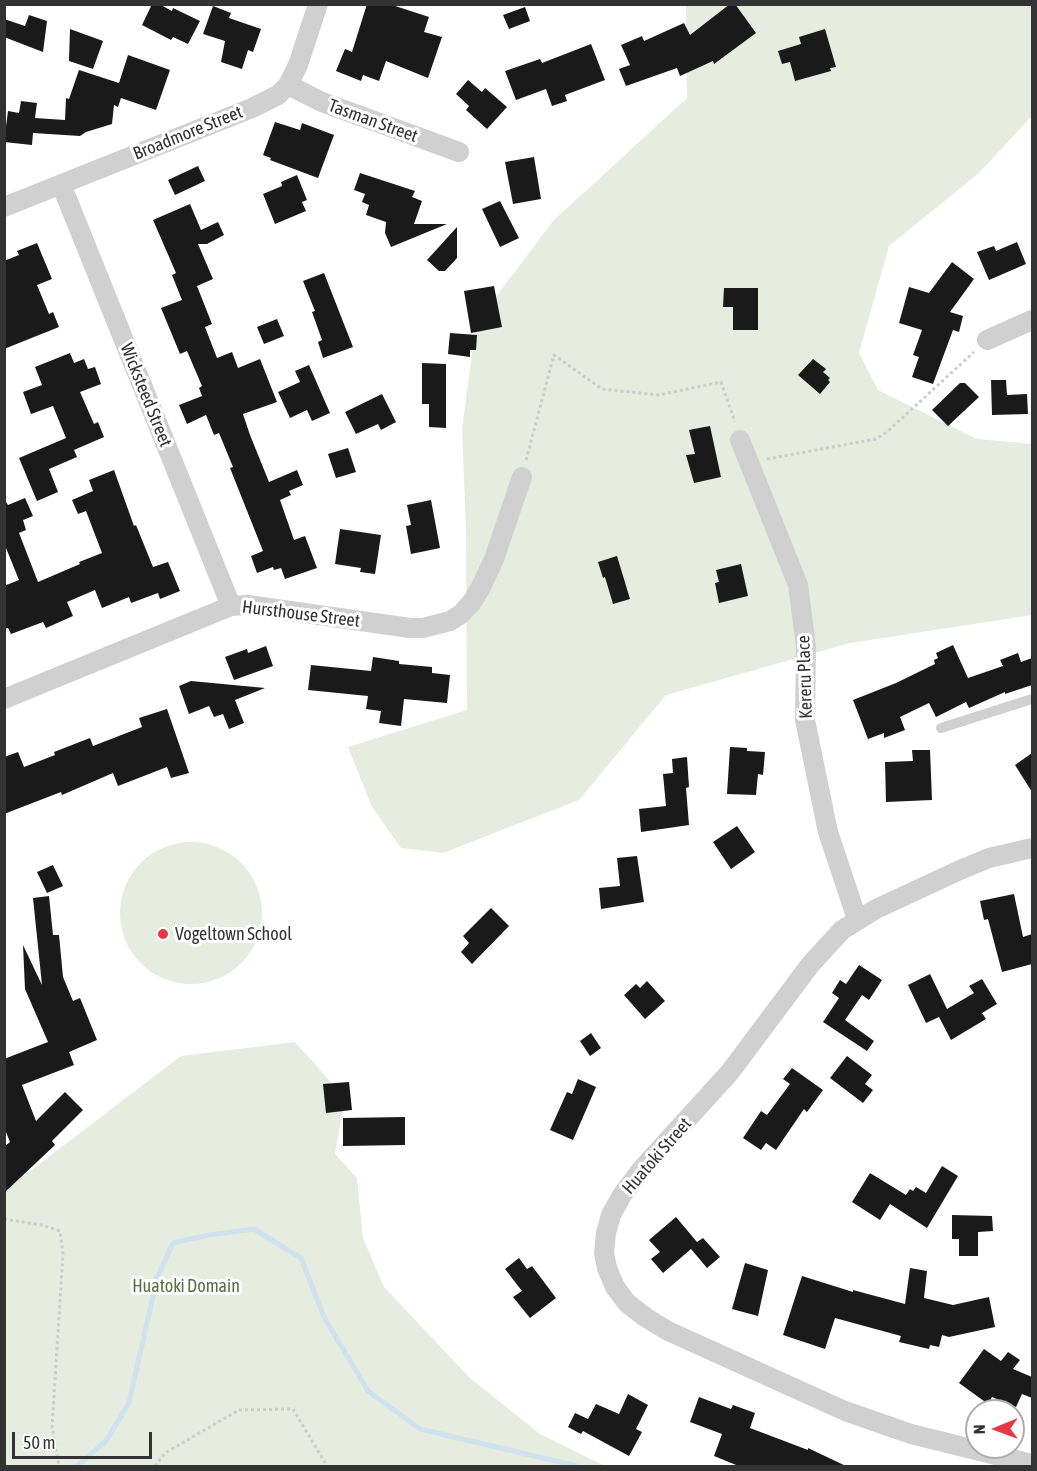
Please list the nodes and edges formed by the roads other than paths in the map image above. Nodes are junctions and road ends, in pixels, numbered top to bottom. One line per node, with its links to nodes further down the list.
1 (318, 4): 2 (street)
2 (288, 85): 3 (street, Tasman Street); 4 (street, Broadmore Street)
3 (459, 153)
4 (61, 184): 5 (street, Broadmore Street); 10 (street, Wicksteed Street)
5 (4, 207)
6 (1032, 320): 7 (street)
7 (987, 340)
8 (739, 436): 15 (street, Kereru Place)
9 (522, 477): 10 (street, Hursthouse Street)
10 (231, 606): 11 (street, Hursthouse Street)
11 (4, 699)
12 (1032, 699): 13 (lane)
13 (941, 728)
14 (1032, 849): 15 (street, Huatoki Street)
15 (857, 919): 16 (street, Huatoki Street)
16 (1032, 1464)

